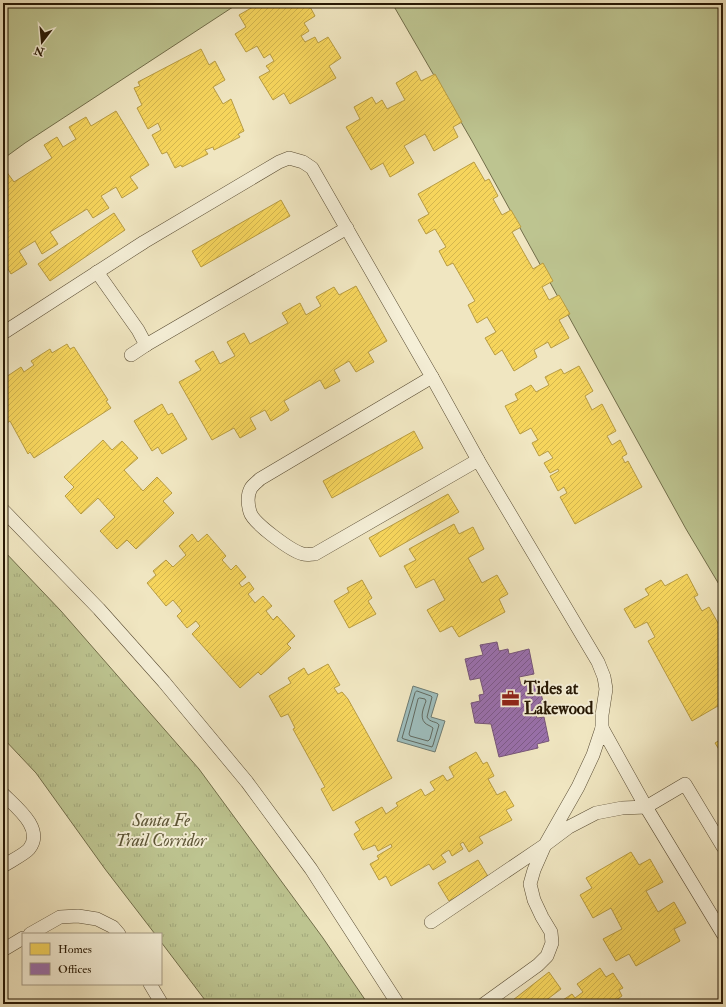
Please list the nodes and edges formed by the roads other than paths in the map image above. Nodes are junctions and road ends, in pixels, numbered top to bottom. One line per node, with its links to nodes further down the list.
1 (347, 228): 2 (lane); 4 (lane); 6 (lane)
2 (97, 272): 3 (lane); 4 (lane)
3 (3, 333)
4 (146, 345): 5 (lane)
5 (131, 355)
6 (432, 377): 7 (lane); 7 (lane)
7 (478, 460): 9 (lane)
8 (3, 510): 23 (lane)
9 (602, 728): 11 (lane); 12 (lane)
10 (3, 794): 14 (lane)
11 (646, 807): 12 (lane); 13 (lane); 18 (lane)
12 (545, 845): 15 (lane); 24 (lane)
13 (723, 847)
14 (3, 866)
15 (431, 922)
16 (32, 933): 17 (lane)
17 (118, 933)
18 (723, 934)
19 (22, 939): 20 (lane)
20 (3, 950)
21 (151, 985): 22 (lane)
22 (162, 1004)
23 (398, 1004)
24 (484, 1004)

